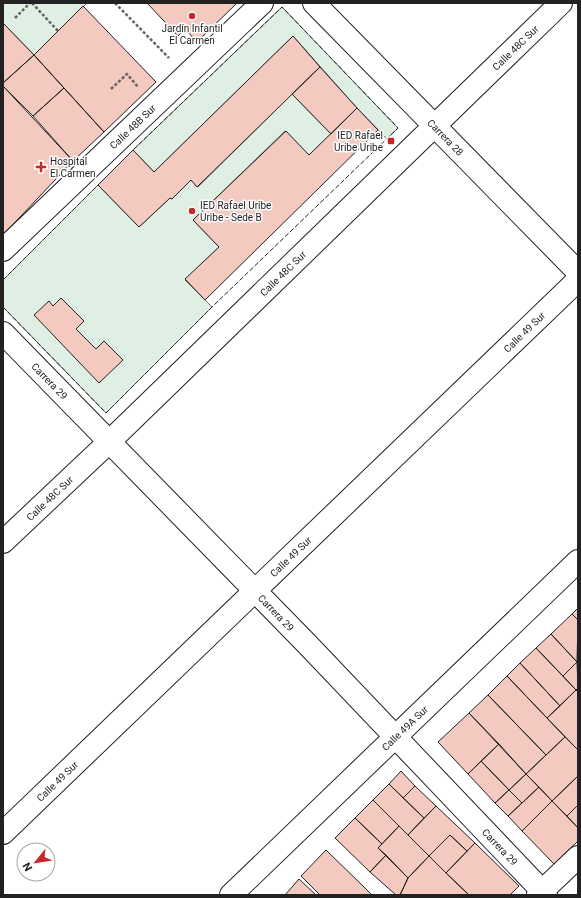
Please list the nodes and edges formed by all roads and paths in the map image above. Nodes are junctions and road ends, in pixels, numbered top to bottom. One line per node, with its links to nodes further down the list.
1 (31, 3): 6 (path); 7 (path)
2 (115, 3): 8 (path)
3 (262, 3): 8 (street, Calle 48B Sur)
4 (314, 3): 11 (street, Carrera 28)
5 (561, 3): 11 (street, Calle 48C Sur)
6 (15, 18)
7 (58, 31)
8 (186, 76): 12 (street, Calle 48B Sur)
9 (111, 89): 10 (path)
10 (134, 92)
11 (434, 126): 13 (street, Carrera 28); 16 (street, Calle 48C Sur)
12 (3, 250)
13 (578, 272)
14 (578, 280): 19 (street, Calle 49 Sur)
15 (3, 334): 16 (street, Carrera 29)
16 (109, 442): 17 (street, Calle 48C Sur); 19 (street, Carrera 29)
17 (3, 542)
18 (578, 561): 20 (street, Calle 49A Sur)
19 (255, 591): 20 (street, Carrera 29); 21 (street, Calle 49 Sur)
20 (395, 736): 23 (street, Carrera 29); 24 (street, Calle 49A Sur)
21 (3, 832)
22 (578, 857): 23 (street)
23 (542, 894)
24 (231, 895)

